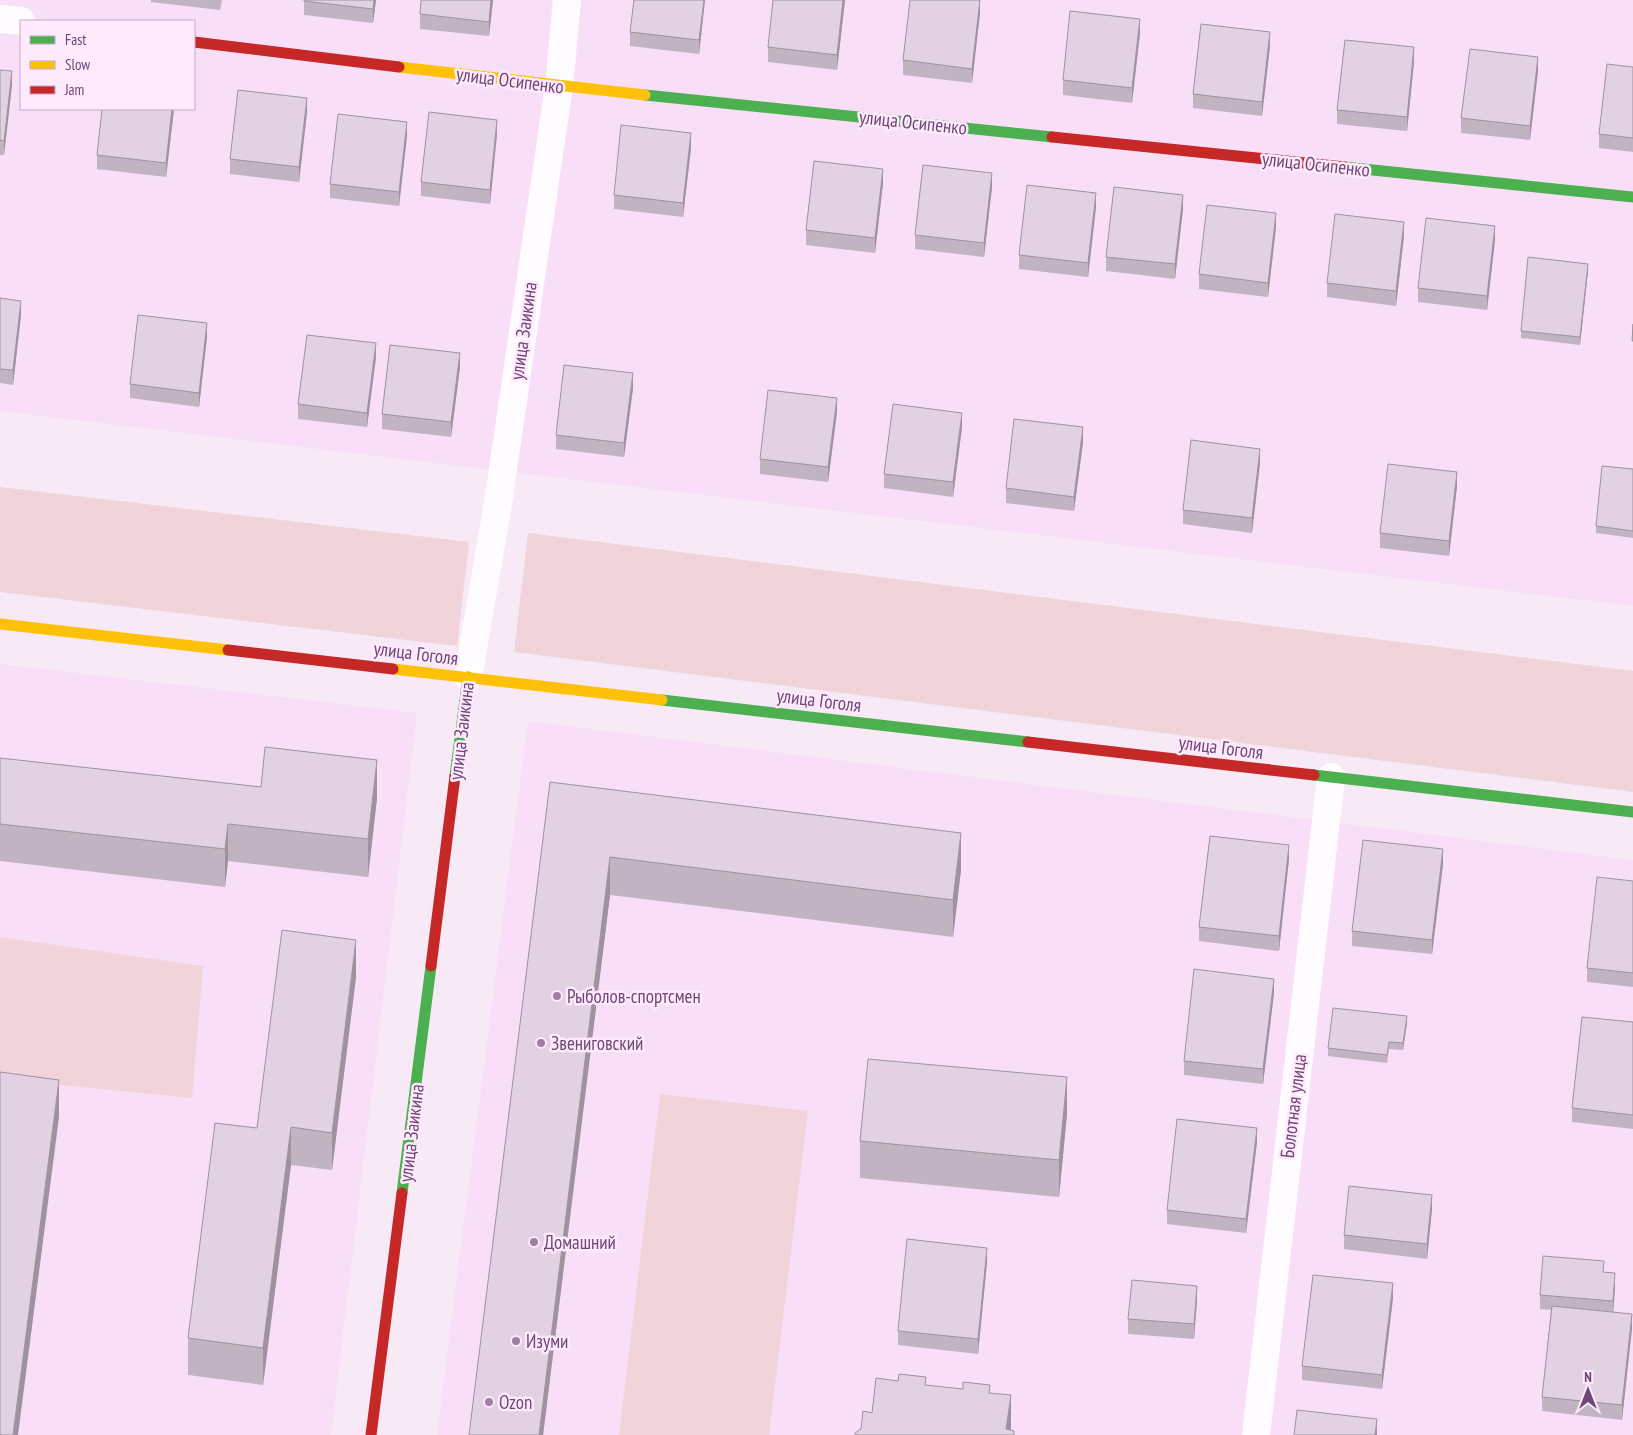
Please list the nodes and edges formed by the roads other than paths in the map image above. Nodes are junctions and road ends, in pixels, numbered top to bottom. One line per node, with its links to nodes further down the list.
1 (567, 0): 5 (street, улица Заикина)
2 (0, 19): 3 (street)
3 (20, 21)
4 (195, 42): 5 (street, улица Осипенко)
5 (559, 86): 6 (street, улица Осипенко); 8 (street, улица Заикина)
6 (1633, 197)
7 (0, 624): 8 (street, улица Гоголя)
8 (468, 677): 9 (street, улица Гоголя); 11 (street, улица Заикина)
9 (1331, 777): 10 (street, улица Гоголя); 12 (street, Болотная улица)
10 (1633, 812)
11 (372, 1435)
12 (1256, 1435)

